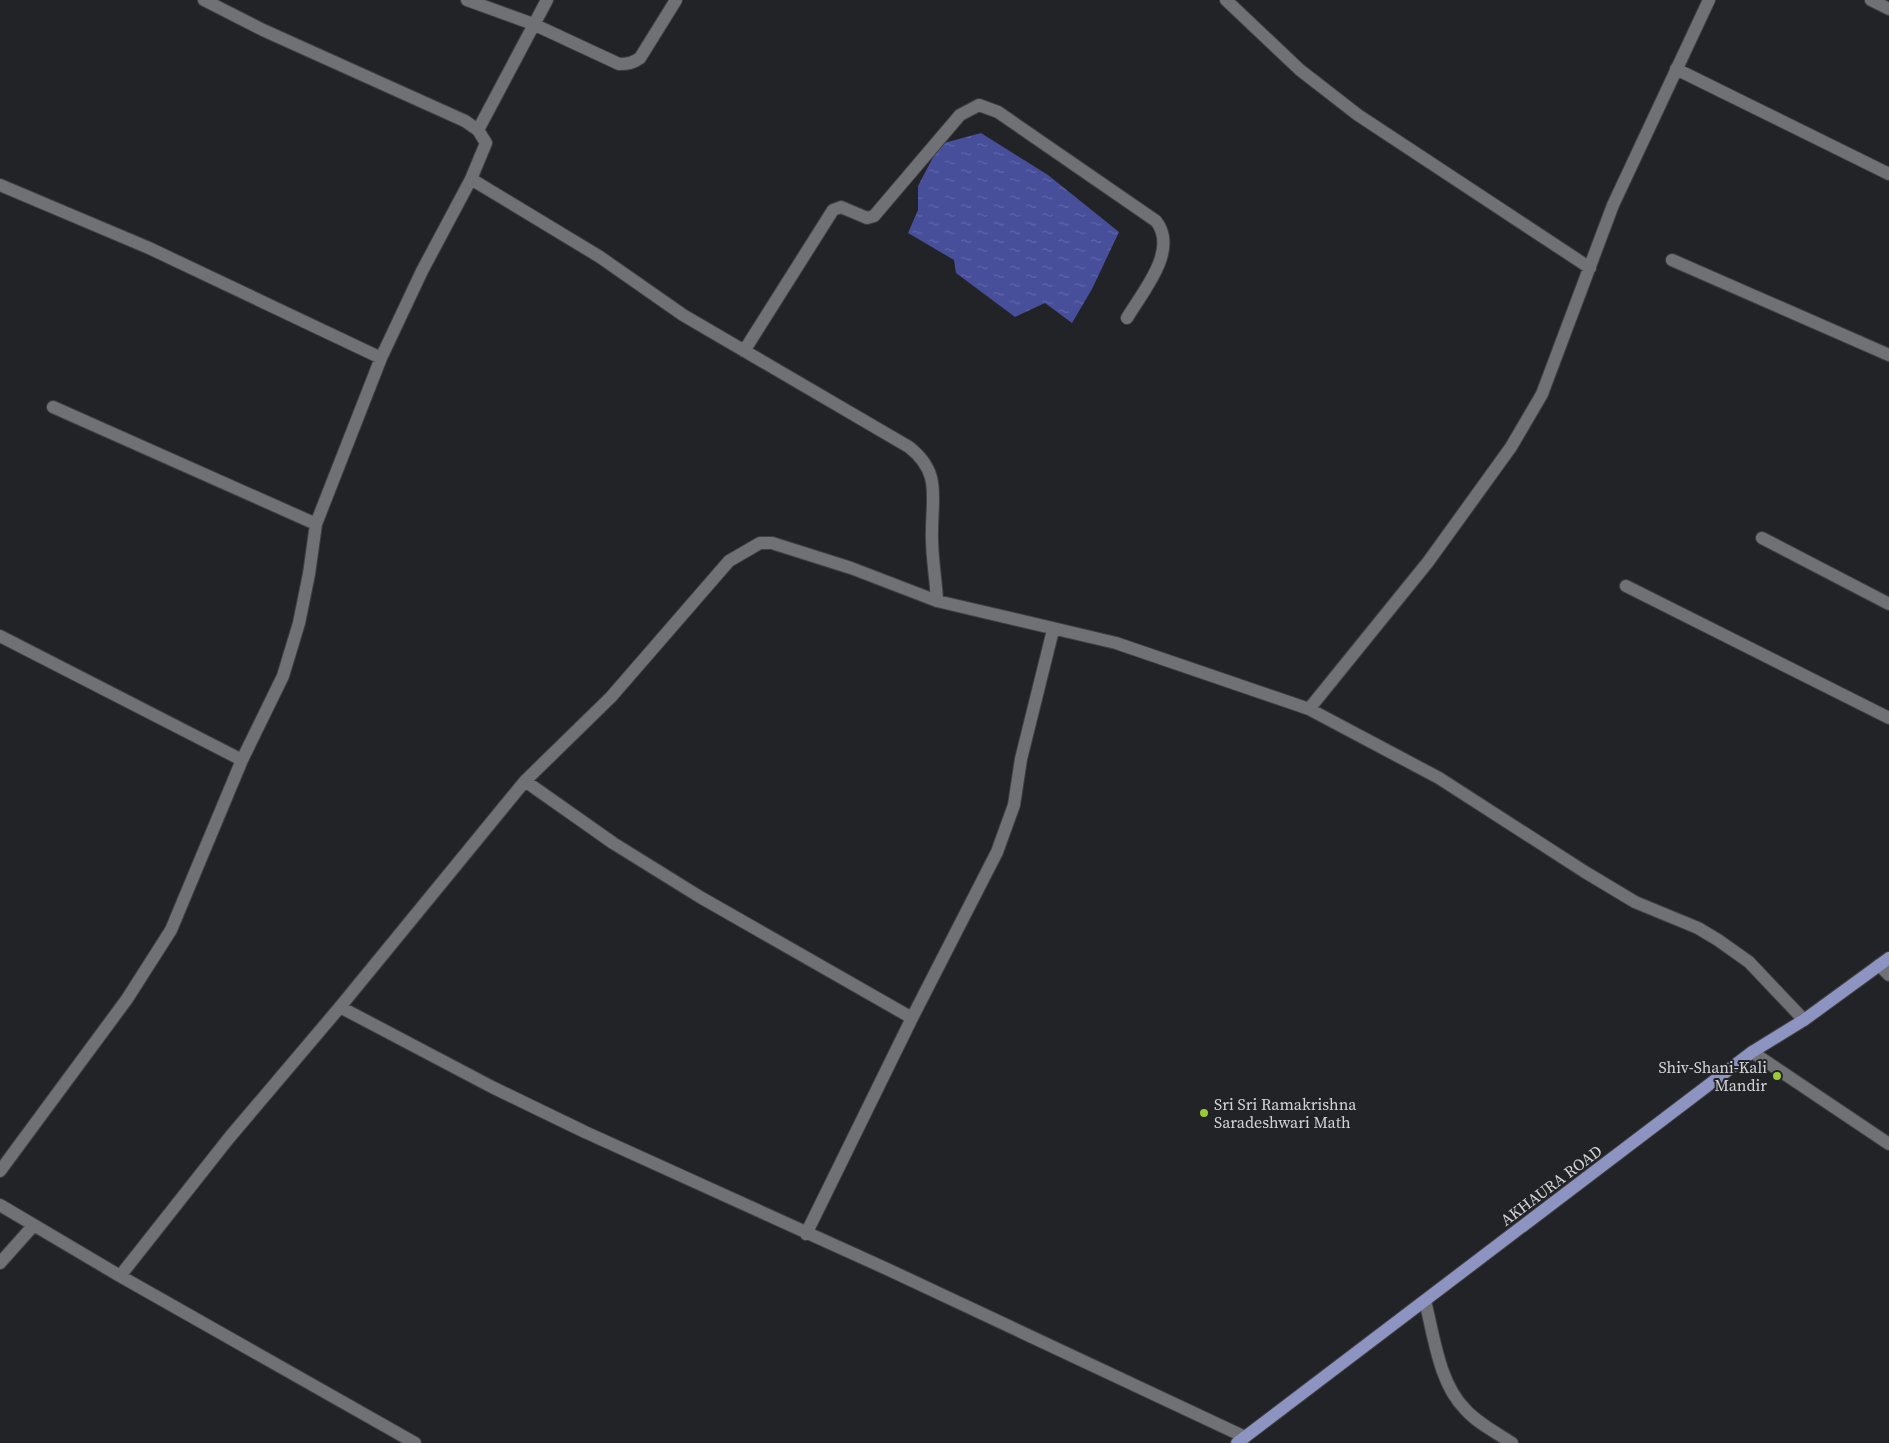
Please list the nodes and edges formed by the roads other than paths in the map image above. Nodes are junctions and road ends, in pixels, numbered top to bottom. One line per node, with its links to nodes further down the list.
1 (204, 0): 11 (street)
2 (467, 0): 9 (street)
3 (547, 0): 9 (street)
4 (676, 0): 9 (street)
5 (1226, 0): 16 (street)
6 (1709, 0): 10 (street)
7 (1871, 0): 8 (street)
8 (1889, 9)
9 (533, 24): 11 (street)
10 (1676, 69): 12 (street); 16 (street)
11 (478, 130): 13 (street)
12 (1889, 174)
13 (471, 179): 18 (street); 20 (street)
14 (0, 185): 20 (street)
15 (1672, 260): 19 (street)
16 (1590, 268): 29 (street)
17 (1127, 318): 18 (street)
18 (744, 351): 25 (street)
19 (1889, 355)
20 (381, 358): 22 (street)
21 (53, 408): 22 (street)
22 (316, 524): 31 (street)
23 (1762, 538): 26 (street)
24 (1626, 586): 30 (street)
25 (937, 595): 27 (street); 32 (street)
26 (1889, 604)
27 (1053, 630): 29 (street); 36 (street)
28 (0, 636): 31 (street)
29 (1308, 709): 37 (street)
30 (1889, 718)
31 (242, 760): 40 (street)
32 (525, 781): 35 (street); 36 (street)
33 (1884, 961): 34 (street); 37 (main road, AKHAURA ROAD)
34 (1889, 975)
35 (340, 1007): 43 (street); 45 (street)
36 (912, 1018): 43 (street)
37 (1804, 1020): 38 (main road, AKHAURA ROAD)
38 (1752, 1052): 39 (street); 46 (main road, AKHAURA ROAD)
39 (1889, 1144)
40 (0, 1171)
41 (0, 1205): 42 (street)
42 (33, 1226): 44 (street); 45 (street)
43 (806, 1234): 47 (street)
44 (0, 1263)
45 (120, 1276): 48 (street)
46 (1425, 1302): 47 (main road, AKHAURA ROAD); 49 (street)
47 (1241, 1440)
48 (415, 1443)
49 (1512, 1443)

